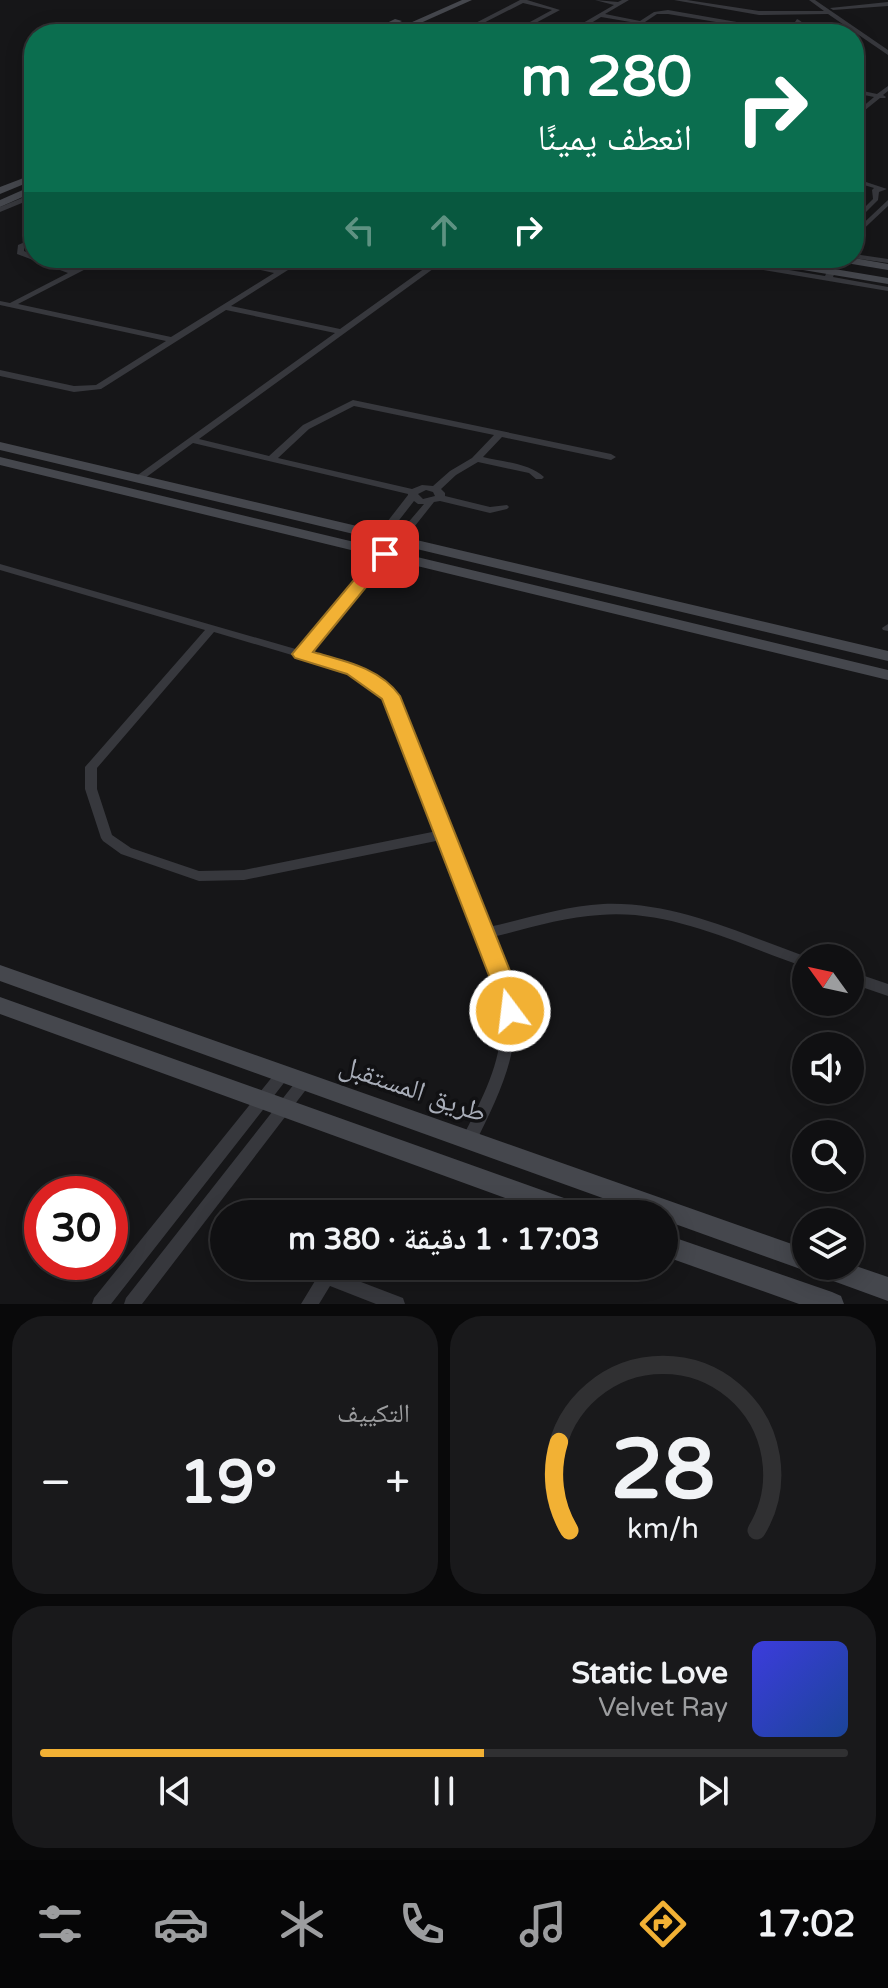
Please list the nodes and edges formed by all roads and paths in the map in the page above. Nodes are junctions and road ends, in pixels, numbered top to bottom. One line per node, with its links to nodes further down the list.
1 (447, 0): 18 (street)
2 (468, 0): 19 (street)
3 (523, 0): 20 (street); 21 (street)
4 (598, 0): 8 (street)
5 (677, 0): 12 (street)
6 (695, 0): 9 (street)
7 (812, 0): 9 (street)
8 (623, 2): 14 (street)
9 (821, 3): 12 (street)
10 (888, 4): 11 (street)
11 (872, 5): 12 (street); 13 (street)
12 (831, 10): 26 (street); 27 (street)
13 (880, 10)
14 (600, 15): 16 (street); 22 (street)
15 (797, 21): 25 (street)
16 (641, 22): 17 (street); 23 (street)
17 (733, 23): 24 (street)
18 (391, 24)
19 (412, 24)
20 (477, 24)
21 (530, 24)
22 (585, 24)
23 (647, 24)
24 (738, 24)
25 (801, 24)
26 (849, 24)
27 (854, 24)
28 (864, 30): 30 (street)
29 (864, 36): 31 (street)
30 (878, 39): 31 (street); 32 (street)
31 (869, 40): 33 (street)
32 (888, 46)
33 (888, 53)
34 (888, 88): 36 (street)
35 (864, 93): 36 (street)
36 (880, 96): 37 (street); 38 (street)
37 (888, 98): 39 (street)
38 (864, 109)
39 (864, 118)
40 (24, 181): 42 (street)
41 (864, 184): 43 (street)
42 (0, 191)
43 (883, 192): 49 (street)
44 (24, 193): 47 (street)
45 (24, 199): 48 (street)
46 (888, 202): 50 (street)
47 (0, 204)
48 (0, 210)
49 (864, 212)
50 (864, 226)
51 (864, 258): 53 (street)
52 (864, 261): 53 (street)
53 (888, 264)
54 (61, 268): 63 (street)
55 (84, 268): 63 (street)
56 (263, 268): 62 (street)
57 (288, 268): 62 (street)
58 (430, 268): 70 (street)
59 (778, 268): 64 (street)
60 (796, 268): 64 (street)
61 (832, 268): 64 (street)
62 (282, 272): 69 (street)
63 (74, 273): 68 (street)
64 (829, 275): 65 (street); 66 (street)
65 (888, 281)
66 (888, 289)
67 (0, 303): 68 (street)
68 (11, 306): 71 (street)
69 (223, 307): 70 (street); 71 (street)
70 (341, 332): 74 (street)
71 (173, 340): 72 (street)
72 (0, 373)
73 (500, 434): 76 (street); 77 (street); 78 (street)
74 (191, 440): 77 (street); 81 (street)
75 (0, 446): 81 (street)
76 (611, 457)
77 (271, 459): 82 (street)
78 (477, 459): 80 (street); 83 (street)
79 (0, 461): 87 (street)
80 (539, 477)
81 (138, 479): 85 (street)
82 (412, 494): 83 (street); 83 (street); 85 (street)
83 (435, 496): 84 (street); 86 (street)
84 (504, 507)
85 (382, 535): 86 (street)
86 (399, 539): 91 (street)
87 (385, 554): 90 (street); 92 (street)
88 (0, 567): 89 (street)
89 (212, 628): 90 (street); 93 (street)
90 (302, 654): 93 (street)
91 (888, 656)
92 (888, 675)
93 (446, 834): 94 (street)
94 (484, 933): 95 (street); 104 (street)
95 (792, 958)
96 (0, 973): 100 (street, طريق المستقبل)
97 (864, 982): 98 (street)
98 (888, 990)
99 (0, 1005): 102 (street)
100 (282, 1075): 101 (street, طريق المستقبل); 102 (street)
101 (303, 1083): 103 (street); 104 (street, طريق المستقبل)
102 (261, 1101): 103 (street); 110 (street)
103 (283, 1109): 105 (street); 111 (street)
104 (469, 1141): 107 (street, طريق المستقبل)
105 (539, 1200)
106 (678, 1250): 114 (street)
107 (792, 1255)
108 (863, 1280): 109 (street)
109 (888, 1289)
110 (100, 1304)
111 (132, 1304)
112 (309, 1304): 113 (street)
113 (397, 1304)
114 (832, 1304)

